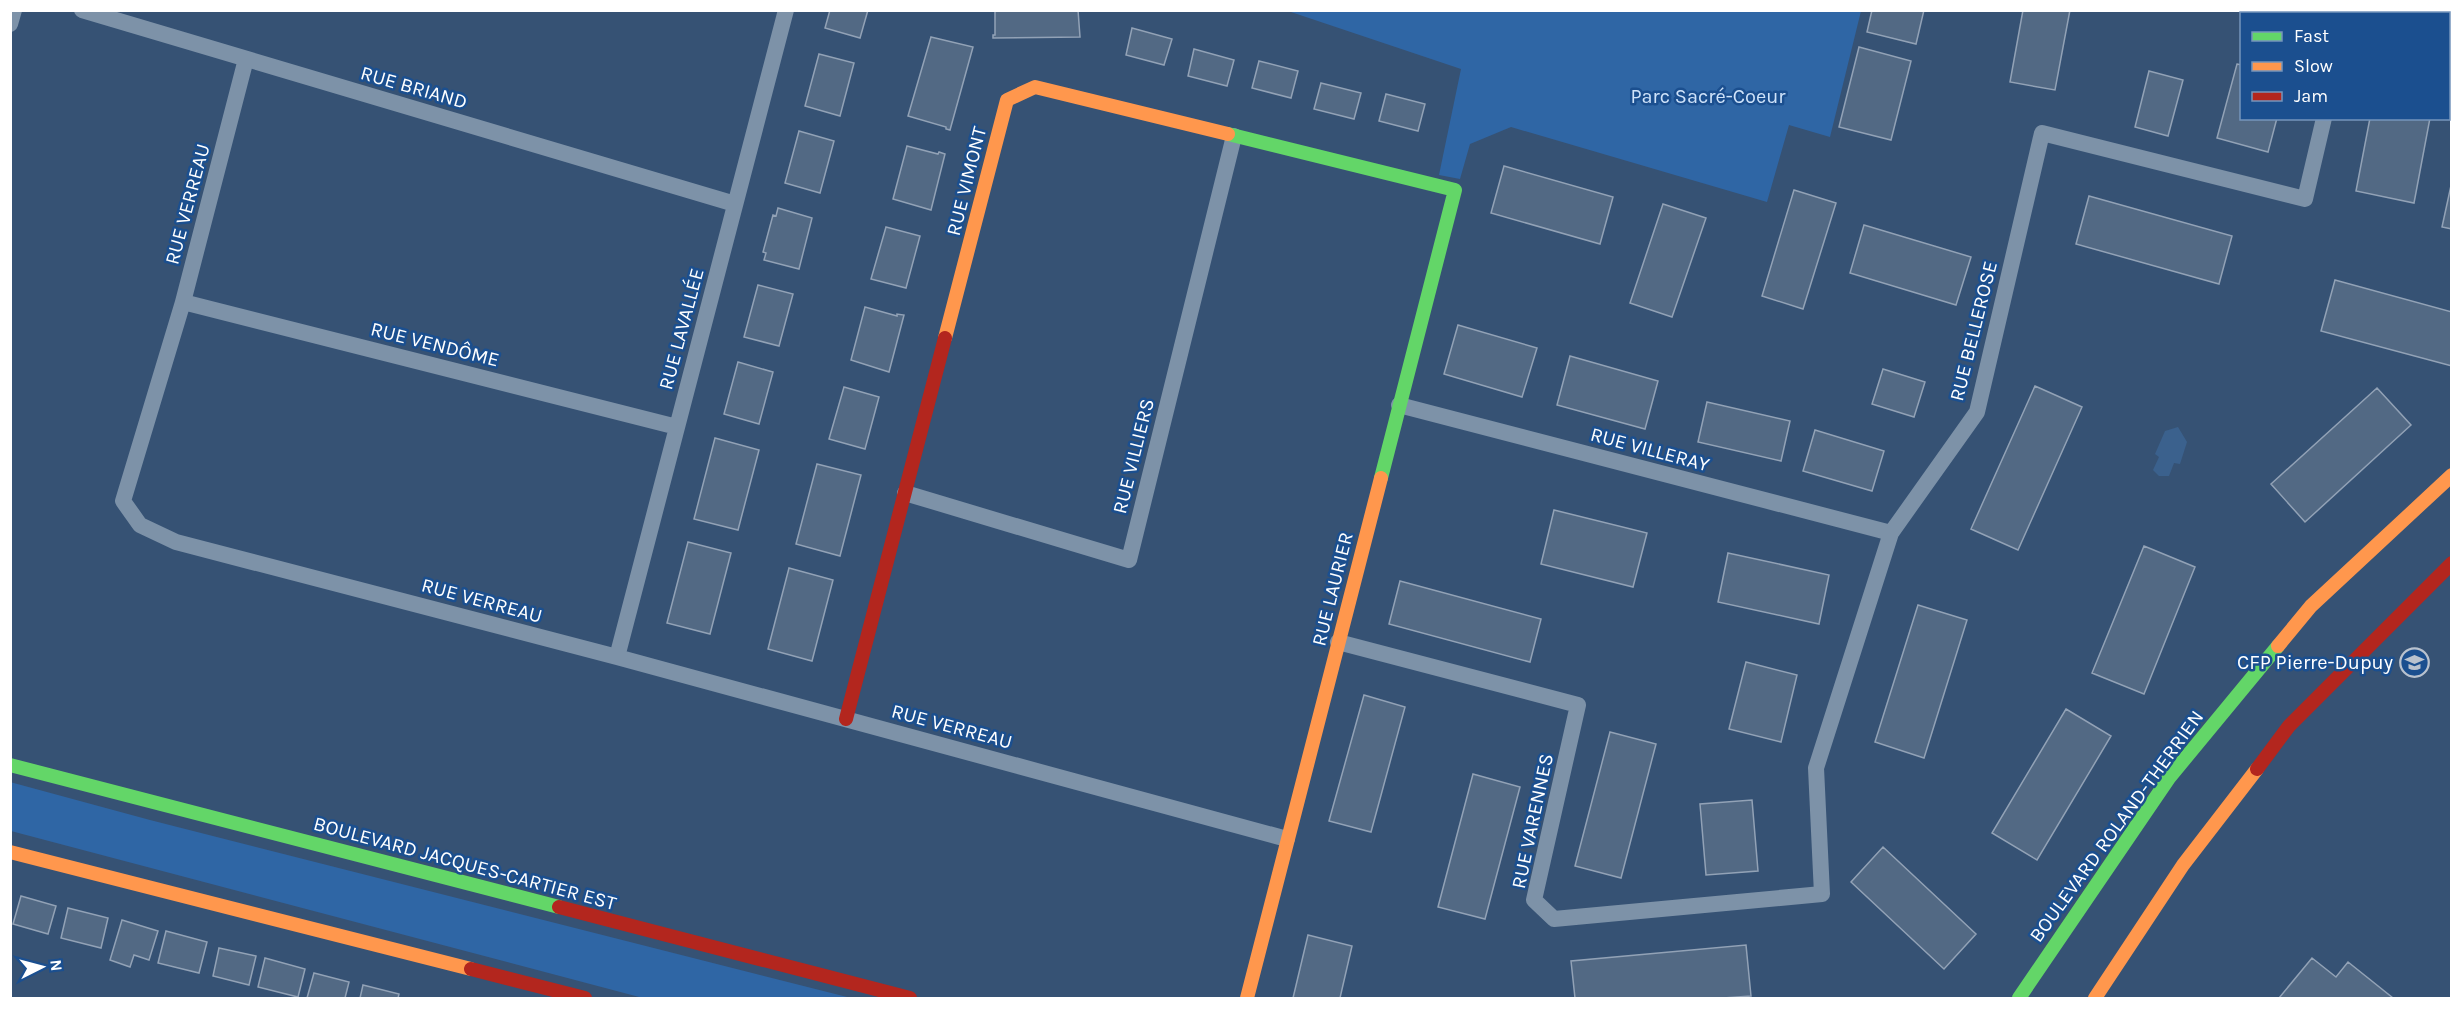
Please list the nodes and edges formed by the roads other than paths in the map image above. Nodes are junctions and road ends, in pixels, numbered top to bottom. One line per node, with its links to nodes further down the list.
1 (14, 10): 4 (street)
2 (82, 10): 5 (street, RUE BRIAND)
3 (786, 10): 9 (street, RUE LAVALLÉE)
4 (10, 24)
5 (246, 59): 9 (street, RUE BRIAND); 10 (street, RUE VERREAU)
6 (2324, 120): 15 (street, RUE BELLEROSE)
7 (1234, 136): 8 (main road, RUE VIMONT); 14 (main road, RUE VIMONT); 14 (street, RUE VILLIERS)
8 (1455, 190): 11 (main road, RUE LAURIER)
9 (735, 204): 12 (street, RUE LAVALLÉE)
10 (183, 302): 12 (street, RUE VENDÔME); 18 (street, RUE VERREAU)
11 (1399, 405): 15 (street, RUE VILLERAY); 17 (main road, RUE LAURIER)
12 (677, 427): 18 (street, RUE LAVALLÉE)
13 (2451, 475): 27 (main road, BOULEVARD ROLAND-THERRIEN)
14 (905, 493): 19 (main road, RUE VIMONT)
15 (1891, 533): 23 (street, RUE BELLEROSE)
16 (2451, 563): 28 (main road)
17 (1338, 642): 21 (main road, RUE LAURIER); 23 (street, RUE VARENNES)
18 (617, 657): 19 (street, RUE VERREAU)
19 (846, 720): 21 (street, RUE VERREAU)
20 (10, 765): 25 (main road, BOULEVARD JACQUES-CARTIER EST)
21 (1287, 839): 26 (main road, RUE LAURIER)
22 (10, 852): 24 (main road)
23 (1822, 894)
24 (585, 999)
25 (910, 999)
26 (1246, 999)
27 (2019, 999)
28 (2095, 999)

